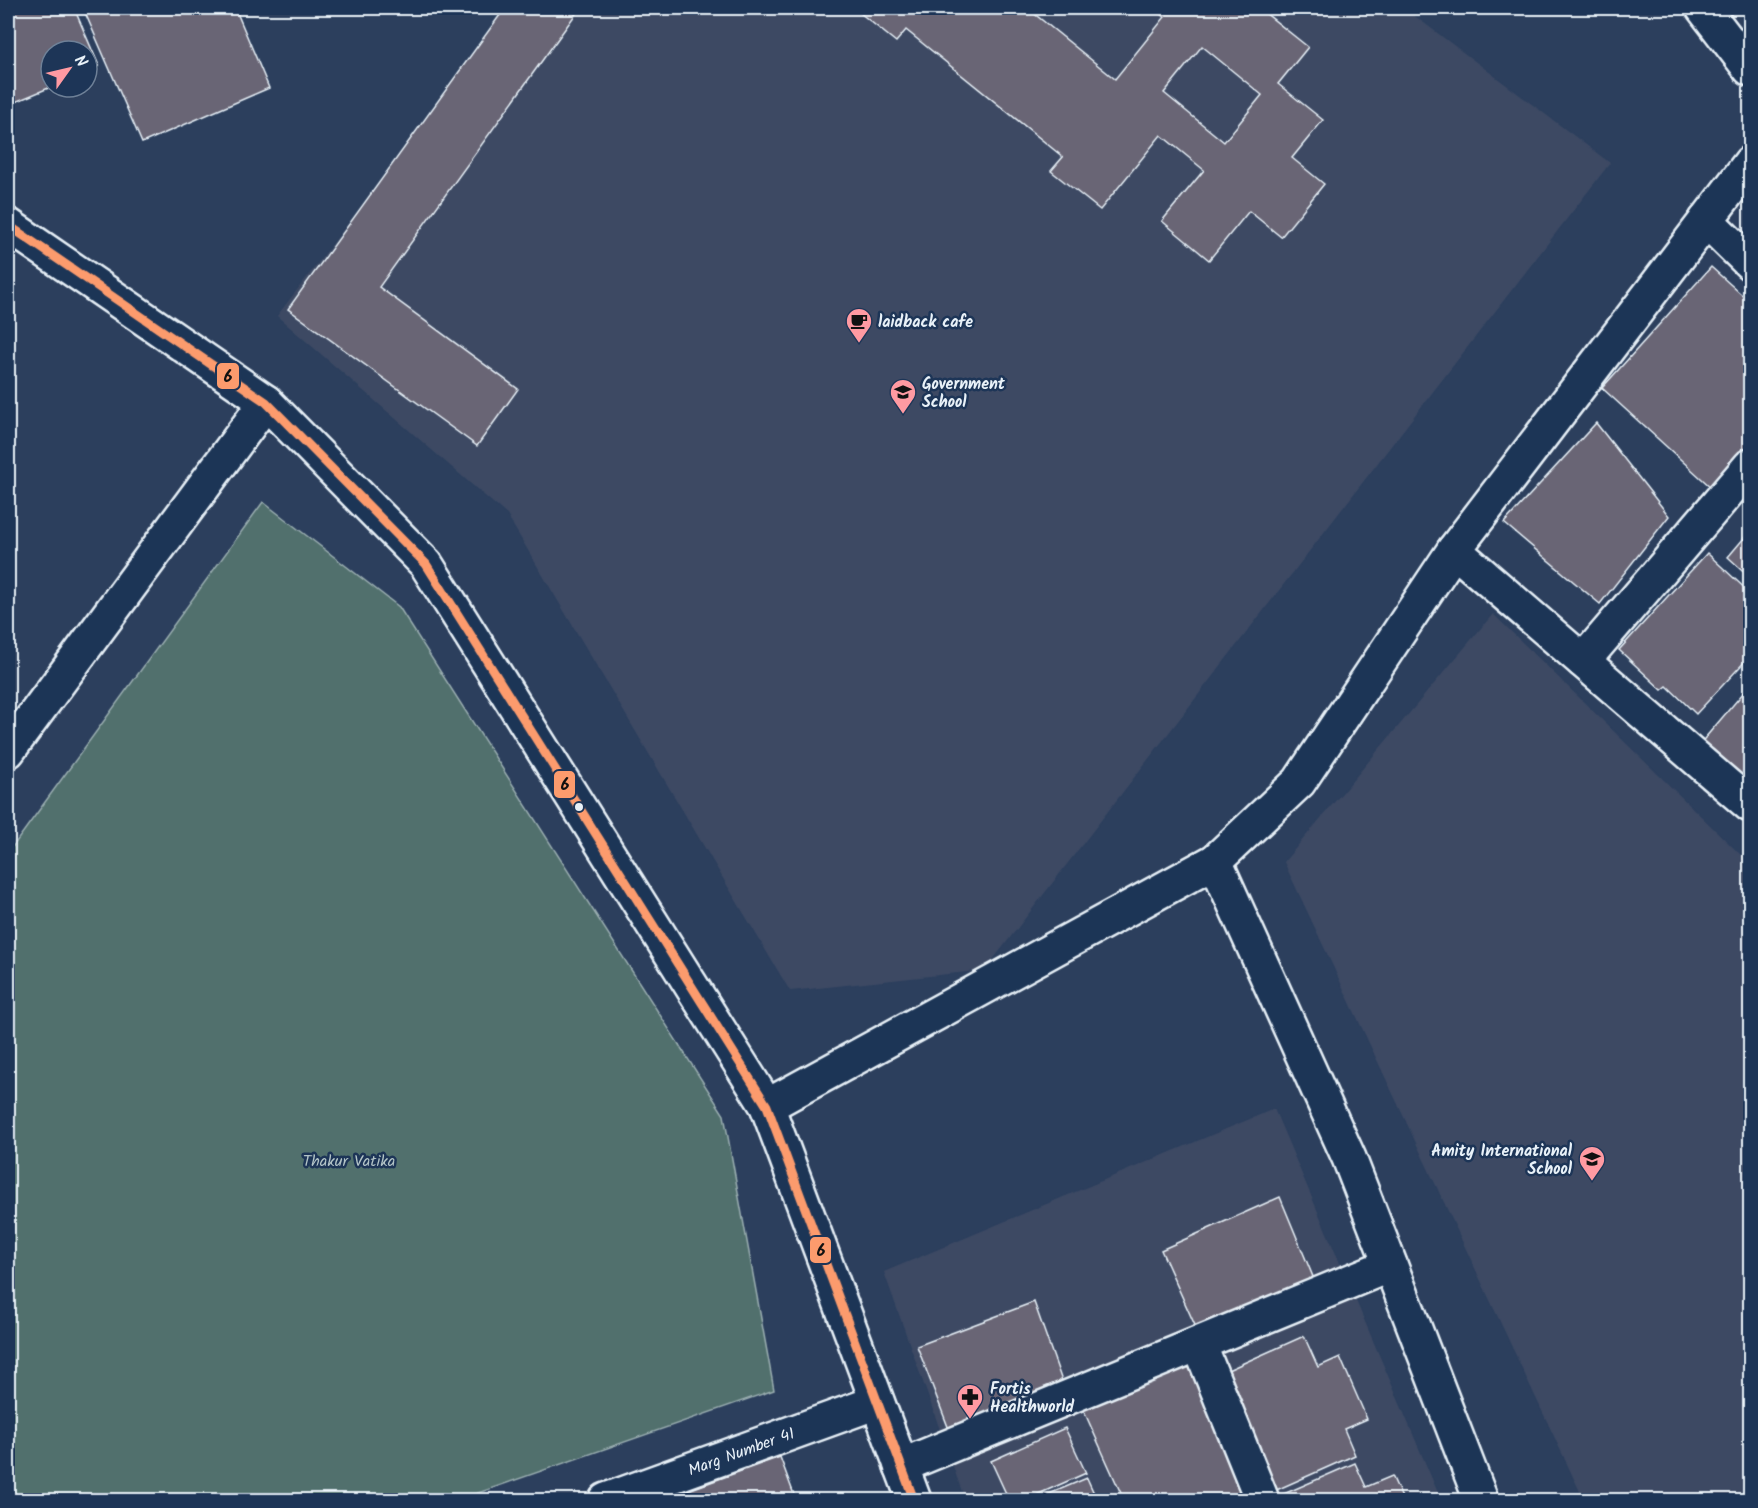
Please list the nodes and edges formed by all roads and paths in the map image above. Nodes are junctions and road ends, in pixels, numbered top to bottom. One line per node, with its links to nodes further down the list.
1 (1703, 8): 2 (street)
2 (1750, 69)
3 (1750, 163): 4 (street)
4 (1706, 220): 6 (street); 9 (street)
5 (8, 225): 7 (street)
6 (1750, 262)
7 (266, 402): 11 (street); 14 (street)
8 (1750, 466): 10 (street)
9 (1454, 550): 10 (street); 13 (street)
10 (1583, 661): 12 (street)
11 (8, 751)
12 (1750, 805)
13 (1215, 861): 14 (street); 15 (street)
14 (767, 1106): 17 (street)
15 (1390, 1265): 16 (street); 22 (street)
16 (1199, 1344): 18 (street); 21 (street)
17 (877, 1402): 18 (street); 19 (street, Marg Number 41)
18 (901, 1466): 20 (street)
19 (615, 1499)
20 (914, 1500)
21 (1262, 1500)
22 (1481, 1500)

